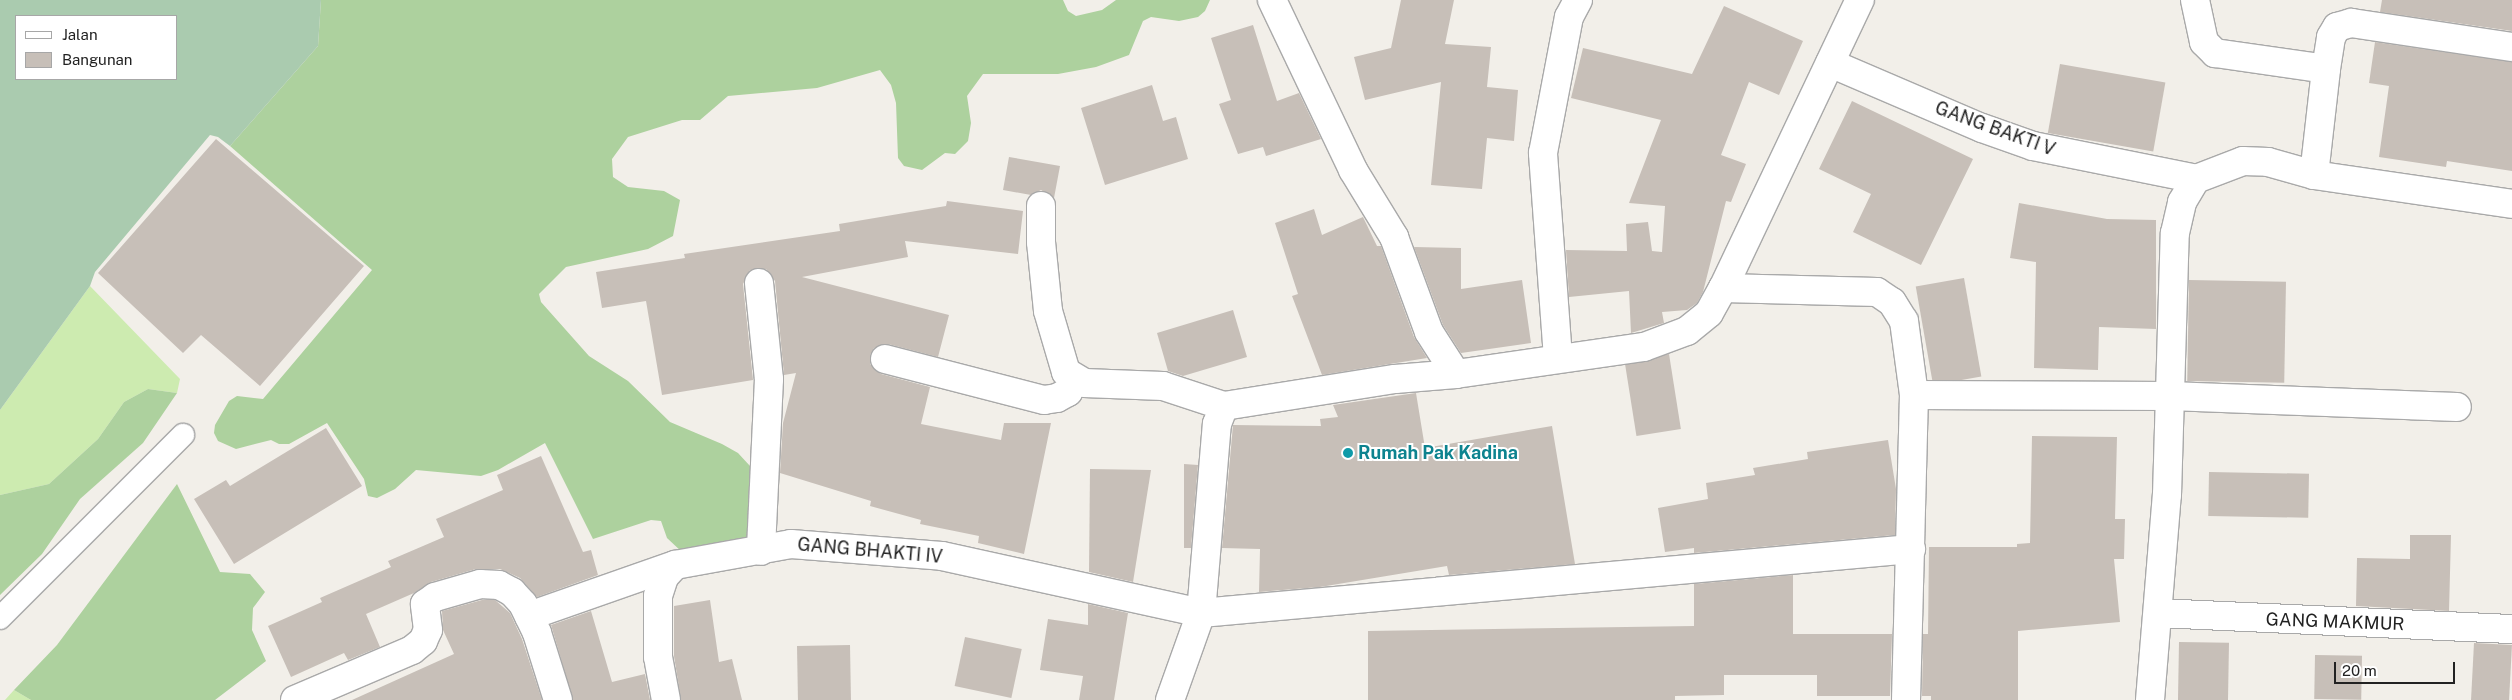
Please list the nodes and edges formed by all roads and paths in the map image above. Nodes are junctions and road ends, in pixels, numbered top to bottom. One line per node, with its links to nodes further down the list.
1 (1272, 0): 16 (street)
2 (1578, 0): 14 (street)
3 (1860, 0): 6 (street)
4 (2195, 0): 7 (street)
5 (2512, 47): 7 (street)
6 (1830, 64): 9 (street, GANG BAKTI V); 13 (street)
7 (2326, 70): 8 (street)
8 (2314, 176): 9 (street); 10 (street)
9 (2196, 179): 19 (street)
10 (2512, 204)
11 (1041, 206): 17 (street)
12 (759, 283): 24 (street)
13 (1723, 288): 14 (street); 18 (street)
14 (1558, 358): 16 (street)
15 (885, 359): 17 (street)
16 (1456, 374): 20 (street)
17 (1074, 379): 20 (street)
18 (1914, 395): 19 (street); 23 (street)
19 (2170, 396): 21 (street); 27 (street)
20 (1224, 406): 26 (street)
21 (2457, 407)
22 (183, 435): 29 (lane)
23 (1911, 549): 26 (street, GANG BHAKTI IV); 35 (street)
24 (761, 551): 25 (street, GANG BHAKTI IV); 26 (street, GANG BHAKTI IV)
25 (675, 565): 28 (street, GANG BHAKTI IV); 33 (street)
26 (1201, 613): 34 (street)
27 (2158, 613): 30 (street, GANG MAKMUR); 36 (street)
28 (529, 616): 31 (street); 32 (street)
29 (0, 618)
30 (2512, 629)
31 (295, 700)
32 (558, 700)
33 (666, 700)
34 (1170, 700)
35 (1906, 700)
36 (2150, 700)

